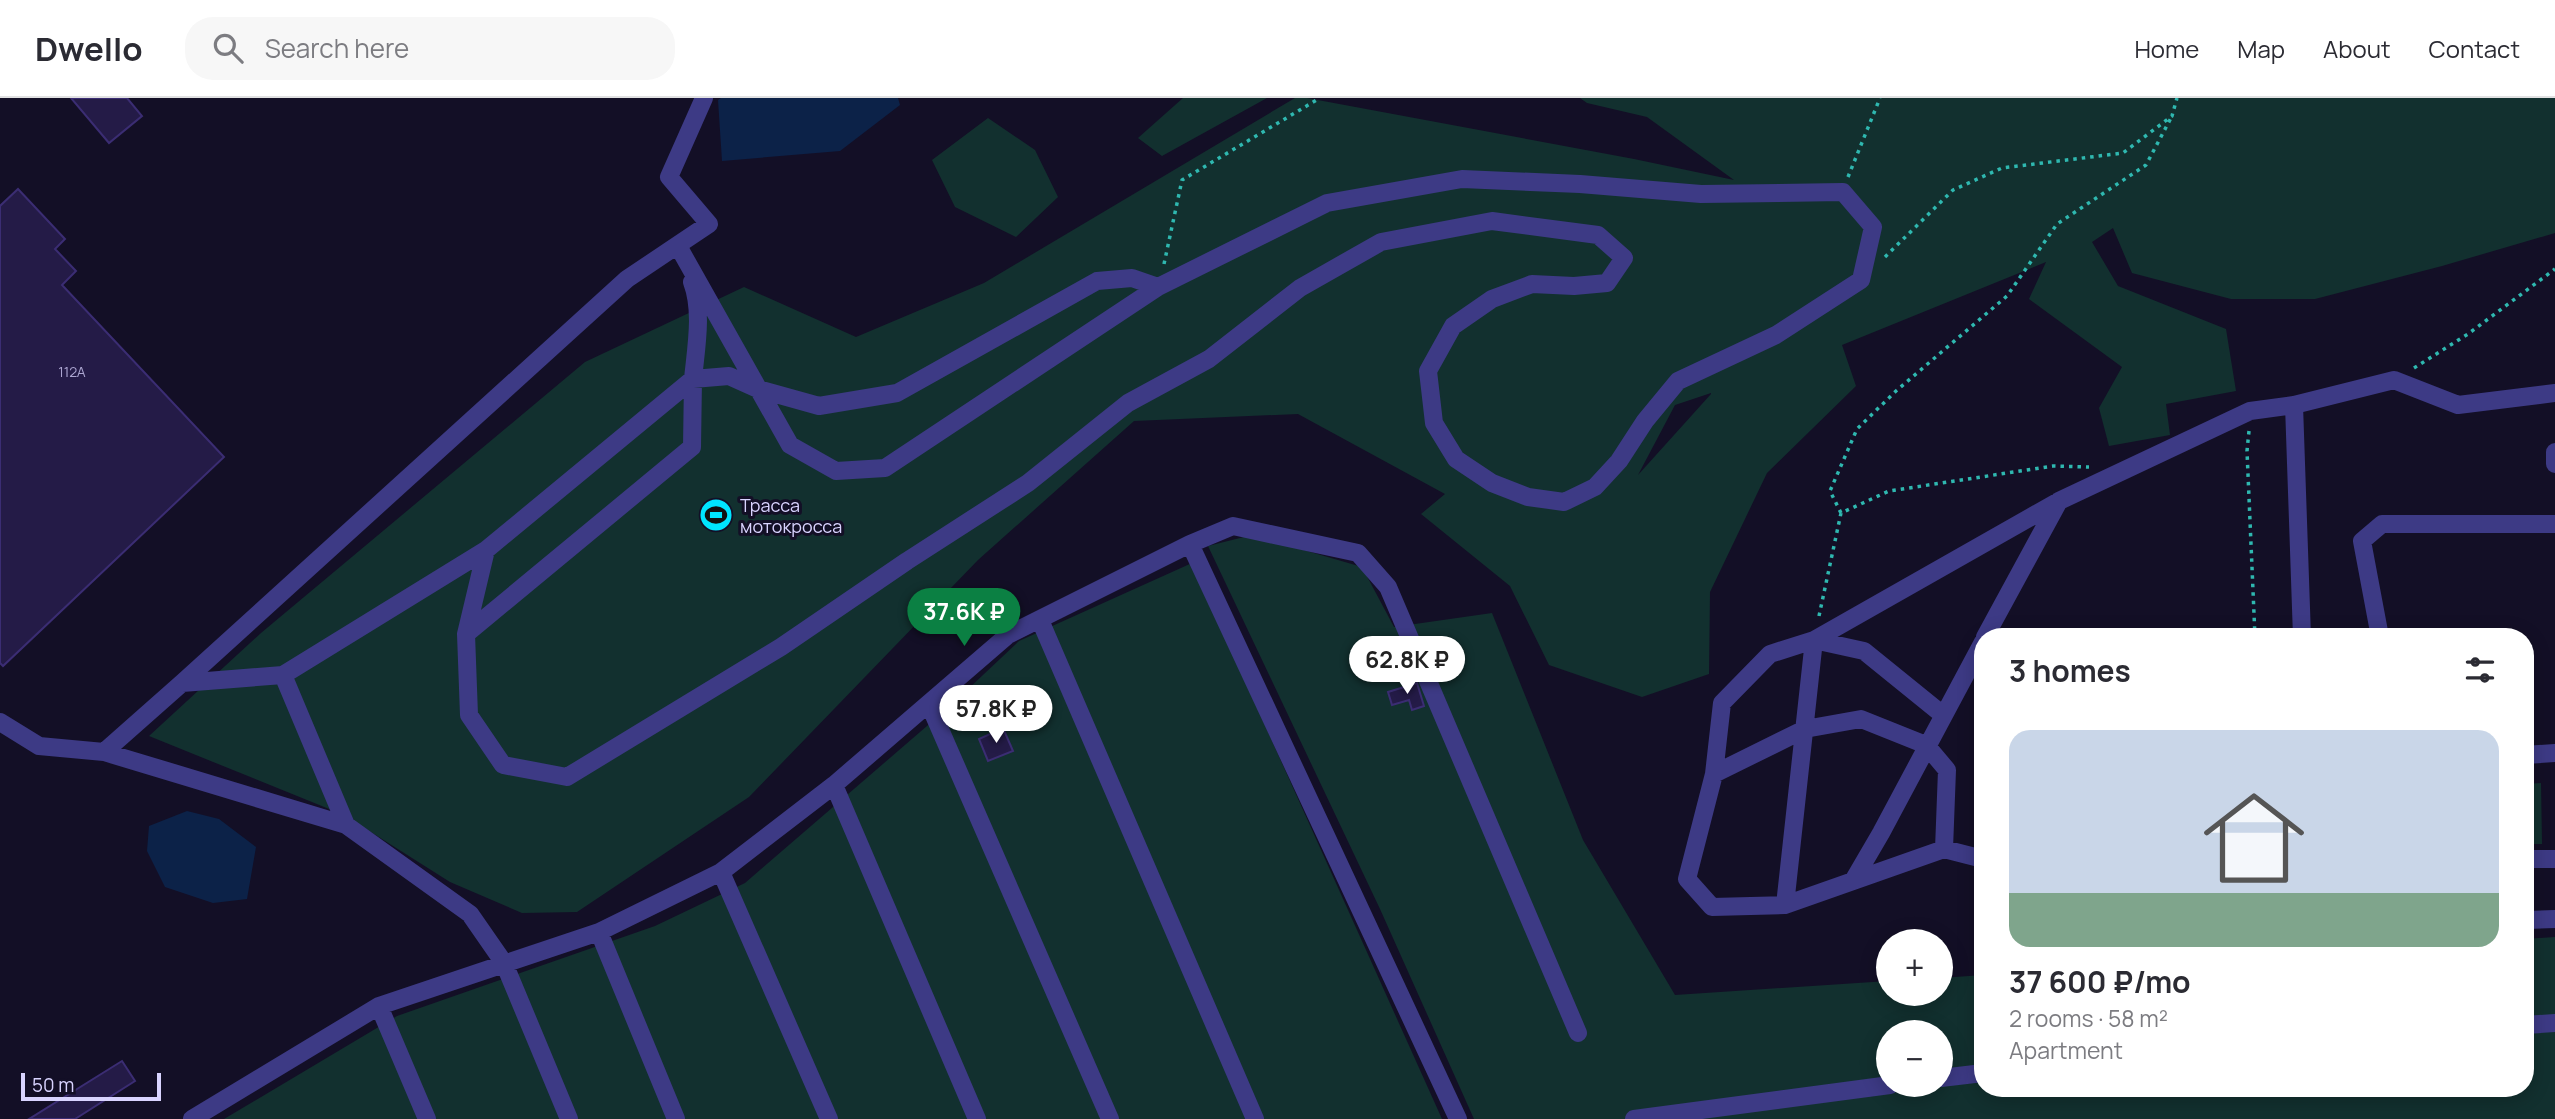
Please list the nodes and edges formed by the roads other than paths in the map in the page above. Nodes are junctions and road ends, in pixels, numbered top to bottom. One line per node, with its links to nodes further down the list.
1 (704, 98): 2 (street)
2 (678, 246): 4 (street); 5 (street); 22 (street)
3 (1158, 288): 5 (street); 5 (street); 18 (street)
4 (693, 379): 5 (street); 13 (street); 18 (street)
5 (758, 388)
6 (2555, 393): 7 (street)
7 (2294, 405): 10 (street); 16 (street)
8 (2555, 452): 9 (street)
9 (2555, 464)
10 (2059, 501): 15 (street); 19 (street)
11 (2555, 524): 17 (street)
12 (1190, 544): 14 (street); 48 (street); 60 (street)
13 (486, 550): 18 (street); 21 (street)
14 (1040, 620): 23 (street); 59 (street)
15 (1990, 628)
16 (2302, 628)
17 (2378, 628)
18 (466, 634)
19 (1814, 640): 24 (street); 26 (street); 31 (street)
20 (1974, 658): 24 (street)
21 (283, 675): 22 (street); 33 (street)
22 (182, 683): 28 (street)
23 (929, 704): 32 (street); 58 (street)
24 (1943, 715): 27 (street)
25 (0, 722): 28 (street)
26 (1805, 729): 27 (street); 31 (street); 40 (street)
27 (1926, 745): 34 (street); 39 (street)
28 (104, 752): 33 (street)
29 (2555, 753): 30 (street)
30 (2534, 754)
31 (1714, 774): 40 (street)
32 (834, 785): 38 (street); 57 (street)
33 (346, 825): 44 (street)
34 (1944, 849): 35 (street); 39 (street)
35 (1974, 857)
36 (2534, 859): 37 (street)
37 (2555, 859)
38 (721, 872): 43 (street); 56 (street)
39 (1853, 881): 40 (street)
40 (1785, 905)
41 (2555, 919): 42 (street)
42 (2534, 920)
43 (599, 932): 44 (street); 55 (street)
44 (504, 963): 45 (street); 54 (street)
45 (379, 1006): 52 (street); 53 (street)
46 (2555, 1023): 47 (street)
47 (2534, 1024)
48 (1578, 1034)
49 (1974, 1074): 50 (street)
50 (1953, 1077)
51 (1876, 1087): 61 (street)
52 (192, 1119)
53 (427, 1119)
54 (569, 1119)
55 (676, 1119)
56 (829, 1119)
57 (977, 1119)
58 (1110, 1119)
59 (1255, 1119)
60 (1458, 1119)
61 (1634, 1119)

